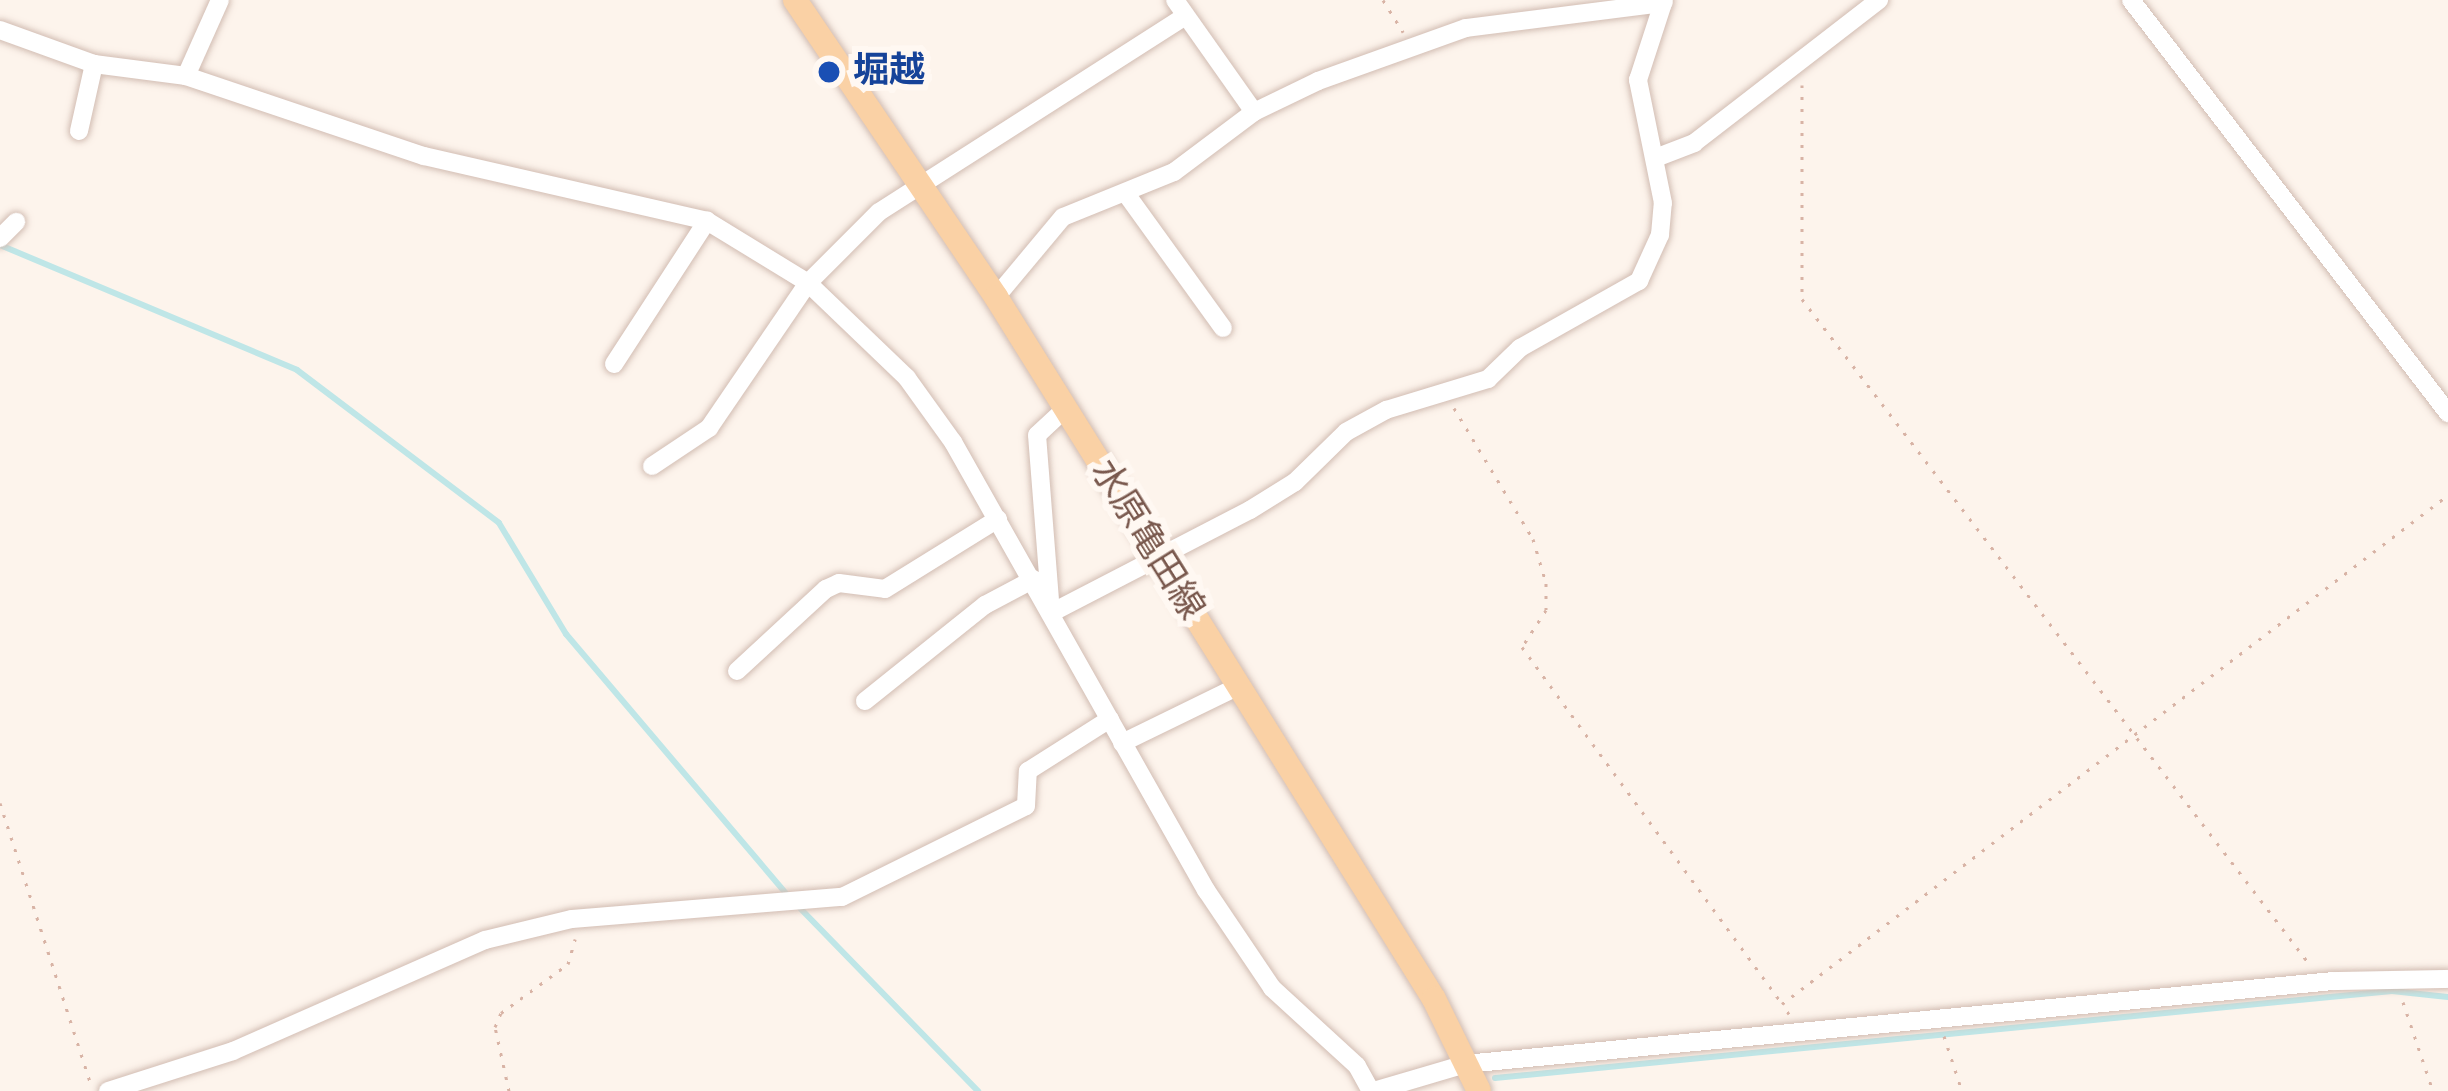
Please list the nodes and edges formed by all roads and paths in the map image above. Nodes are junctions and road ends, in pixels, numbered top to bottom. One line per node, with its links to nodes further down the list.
1 (795, 0): 16 (main road, 水原亀田線)
2 (1383, 0): 9 (path)
3 (1879, 0): 10 (street)
4 (2131, 0): 27 (street)
5 (216, 2): 12 (street)
6 (1663, 2): 9 (street); 15 (street)
7 (1180, 8): 13 (street); 16 (street)
8 (0, 30): 11 (street)
9 (1411, 44): 13 (street)
10 (1798, 62): 15 (street); 38 (path)
11 (94, 64): 12 (street); 14 (street)
12 (186, 76): 18 (street)
13 (1254, 112): 17 (street)
14 (79, 131)
15 (1658, 157): 25 (street)
16 (920, 181): 21 (street); 22 (main road, 水原亀田線)
17 (1126, 195): 22 (street); 23 (street)
18 (707, 221): 21 (street); 24 (street)
19 (16, 223): 20 (street)
20 (0, 238)
21 (808, 284): 28 (street); 30 (street)
22 (996, 297): 26 (main road, 水原亀田線)
23 (1223, 328)
24 (614, 364)
25 (1447, 397): 31 (street); 44 (path)
26 (1065, 409): 31 (main road, 水原亀田線); 33 (street)
27 (2448, 413)
28 (652, 466)
29 (2448, 495): 38 (path)
30 (998, 519): 32 (street); 34 (street)
31 (1160, 560): 33 (street); 35 (main road, 水原亀田線)
32 (1034, 579): 33 (street); 36 (street)
33 (1051, 613): 37 (street)
34 (737, 670)
35 (1237, 687): 39 (street); 48 (main road, 水原亀田線)
36 (865, 700)
37 (1110, 719): 39 (street); 41 (street)
38 (2135, 736): 43 (path); 44 (path)
39 (1122, 743): 52 (street)
40 (0, 803): 49 (path)
41 (572, 919): 50 (street); 51 (path)
42 (2448, 979): 43 (street)
43 (2314, 984): 46 (street)
44 (1782, 1004): 46 (path)
45 (2403, 1006): 55 (path)
46 (1801, 1030): 48 (street)
47 (1945, 1046): 54 (path)
48 (1465, 1064): 52 (street); 53 (main road, 水原亀田線)
49 (94, 1091)
50 (108, 1091)
51 (509, 1091)
52 (1372, 1091)
53 (1479, 1091)
54 (1962, 1091)
55 (2433, 1091)

